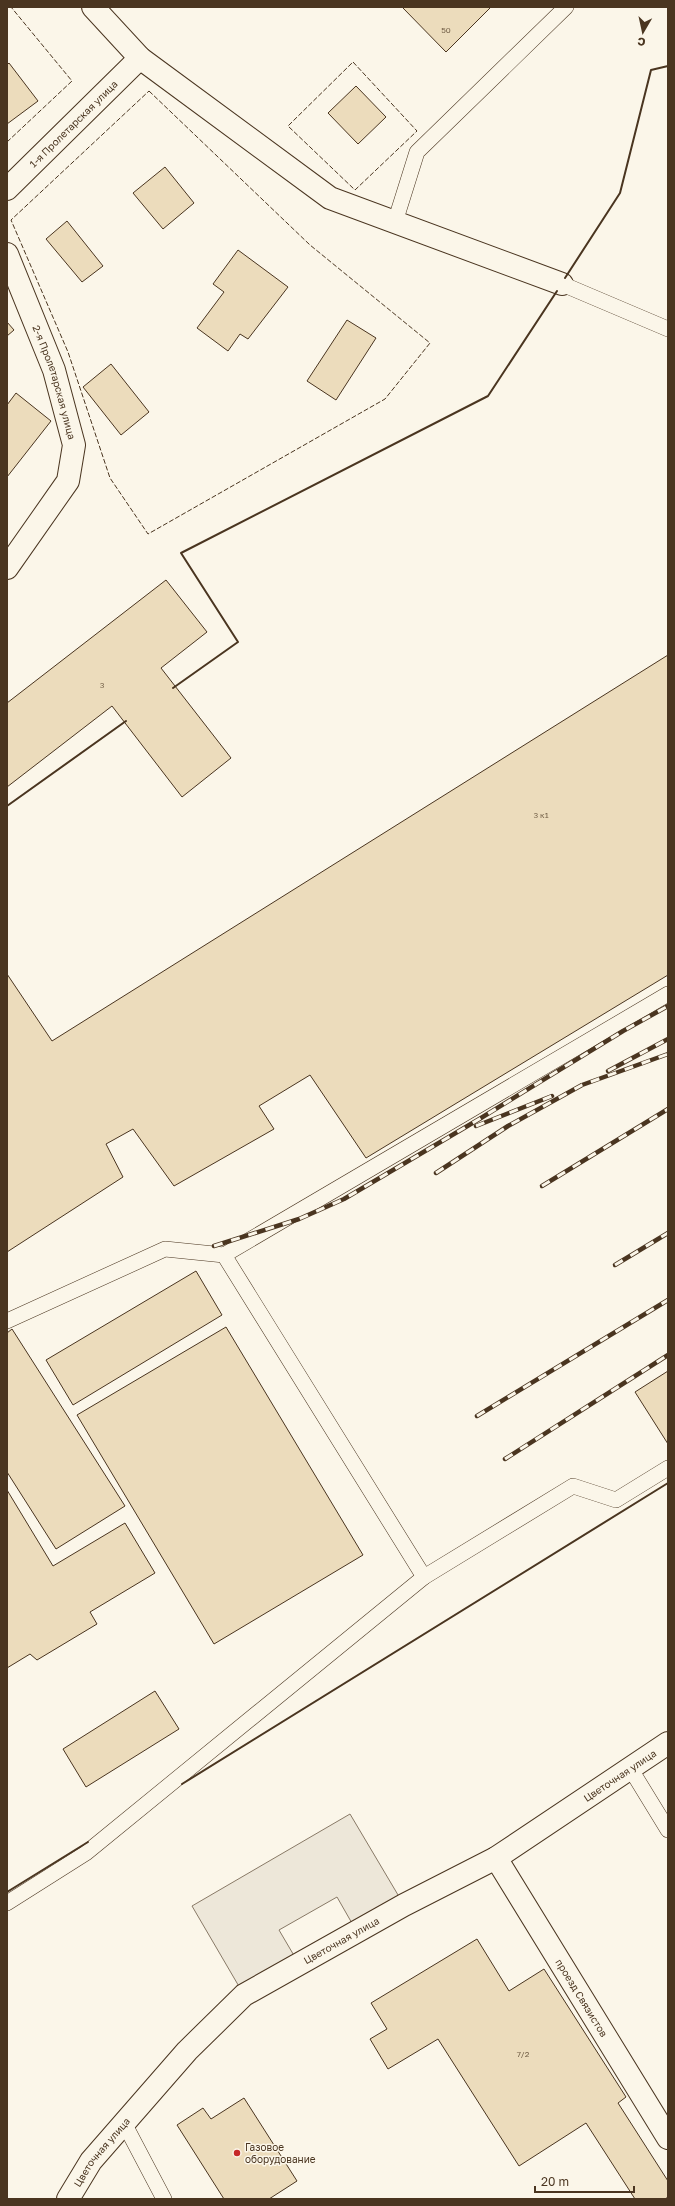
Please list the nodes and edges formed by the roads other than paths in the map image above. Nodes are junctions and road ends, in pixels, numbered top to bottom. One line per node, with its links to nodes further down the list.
1 (93, 7): 3 (street)
2 (566, 7): 5 (lane)
3 (140, 58): 4 (street, 1-я Пролетарская улица); 5 (street)
4 (7, 189)
5 (395, 222): 7 (street)
6 (7, 254): 9 (street, 2-я Пролетарская улица)
7 (562, 284): 8 (lane)
8 (668, 329)
9 (7, 568)
10 (668, 994): 11 (lane)
11 (224, 1255): 12 (lane); 14 (lane)
12 (7, 1321)
13 (668, 1468): 14 (lane)
14 (424, 1577): 19 (lane)
15 (668, 1743): 16 (street, Цветочная улица)
16 (630, 1768): 17 (lane); 18 (street, Цветочная улица)
17 (668, 1830)
18 (496, 1858): 20 (street, Цветочная улица); 21 (street, проезд Связистов)
19 (7, 1902)
20 (124, 2123): 22 (street, Цветочная улица); 23 (lane)
21 (668, 2138)
22 (68, 2199)
23 (164, 2199)

